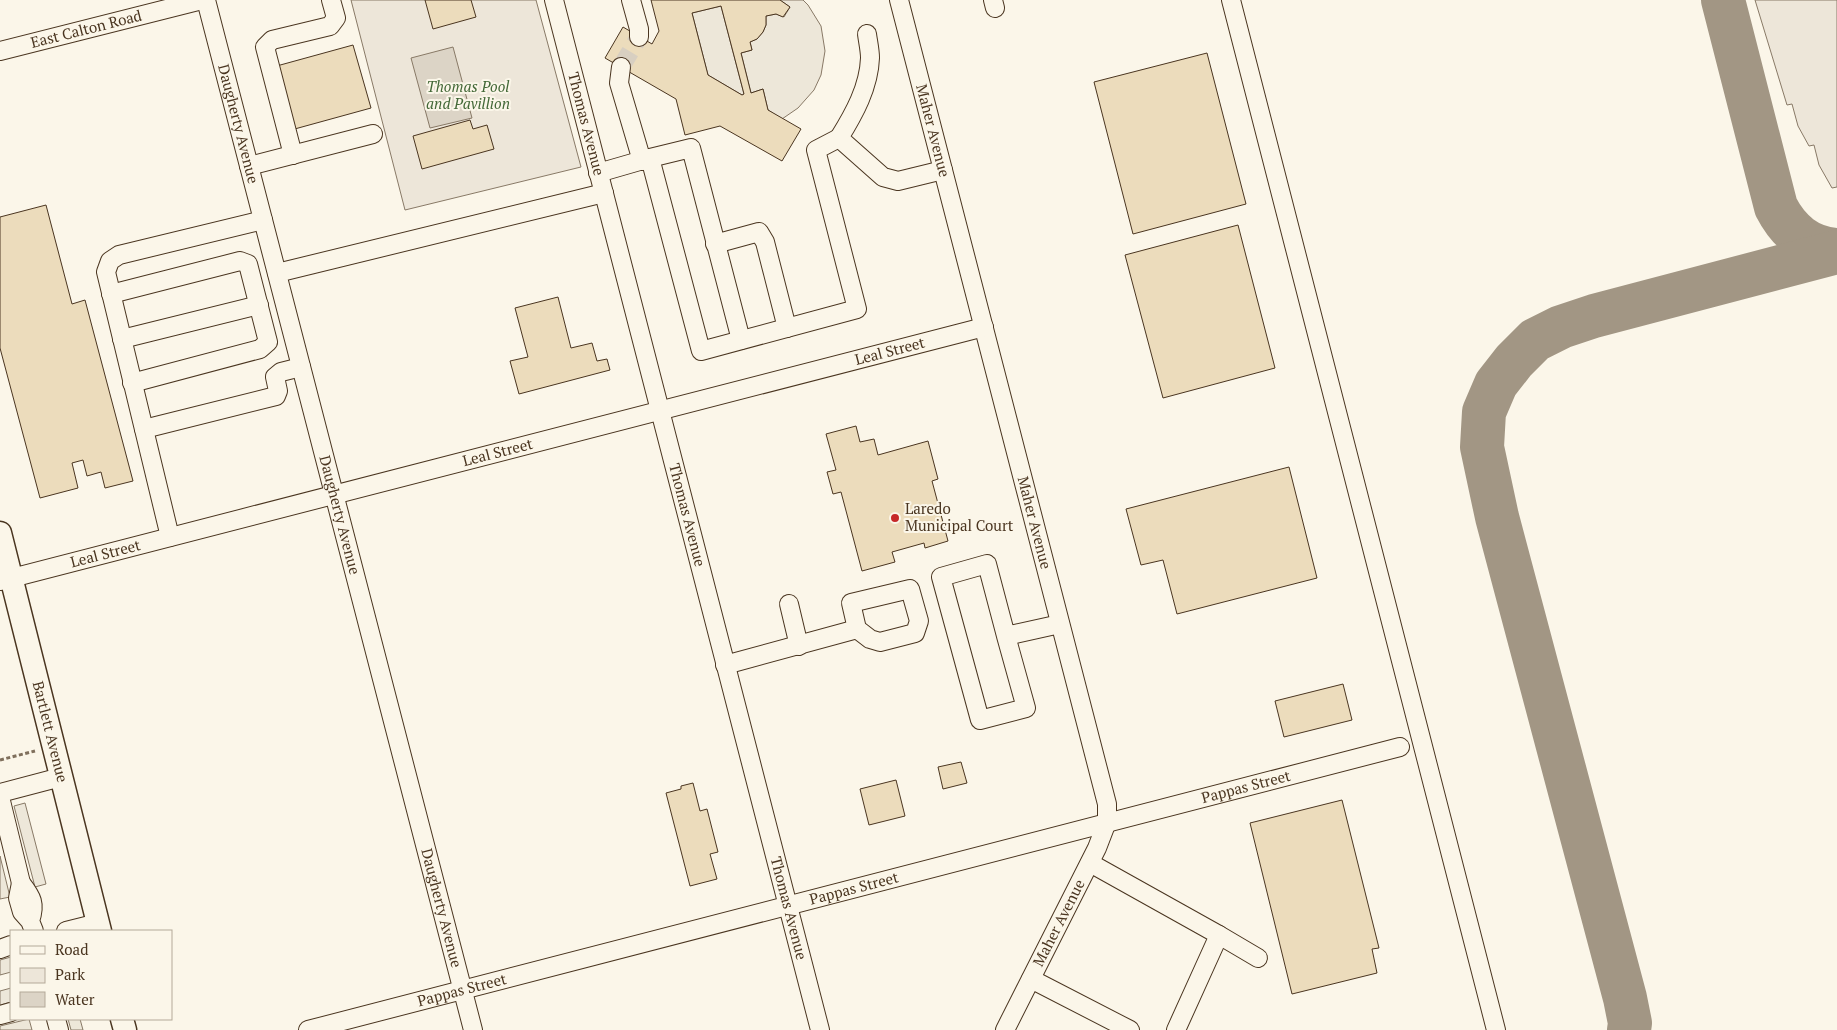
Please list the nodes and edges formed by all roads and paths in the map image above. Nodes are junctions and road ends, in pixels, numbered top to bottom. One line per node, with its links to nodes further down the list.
1 (202, 0): 10 (street, East Calton Road)
2 (206, 0): 16 (street, Daugherty Avenue)
3 (332, 0): 14 (street)
4 (554, 0): 18 (street, Thomas Avenue)
5 (630, 0): 9 (street)
6 (899, 0): 17 (street, Maher Avenue)
7 (1232, 0): 64 (street)
8 (867, 34): 13 (street)
9 (639, 36)
10 (0, 51)
11 (621, 67): 15 (street)
12 (373, 134): 14 (street)
13 (839, 138): 17 (street); 26 (street)
14 (293, 155): 16 (street)
15 (646, 160): 18 (street); 21 (street); 28 (street)
16 (249, 166): 20 (street, Daugherty Avenue)
17 (943, 170): 25 (street, Maher Avenue)
18 (598, 173): 19 (street, Thomas Avenue)
19 (604, 193): 22 (street); 31 (street, Thomas Avenue)
20 (263, 220): 22 (street, Daugherty Avenue); 23 (street)
21 (716, 244): 26 (street); 28 (street)
22 (277, 273): 29 (street, Daugherty Avenue)
23 (111, 294): 24 (street); 27 (street)
24 (259, 305): 27 (street); 30 (street)
25 (984, 327): 31 (street, Leal Street); 38 (street, Maher Avenue)
26 (787, 328): 28 (street)
27 (122, 339): 30 (street)
28 (741, 340)
29 (301, 367): 32 (street); 33 (street, Daugherty Avenue)
30 (132, 383): 32 (street)
31 (660, 410): 33 (street, Leal Street); 42 (street, Thomas Avenue)
32 (144, 429): 35 (street)
33 (334, 494): 35 (street, Leal Street); 57 (street, Daugherty Avenue)
34 (0, 533): 36 (main road, Bartlett Avenue)
35 (170, 537): 36 (street, Leal Street)
36 (6, 580): 46 (main road, Bartlett Avenue)
37 (789, 604): 41 (street)
38 (1060, 624): 40 (street); 48 (street, Maher Avenue)
39 (857, 630): 41 (street)
40 (1006, 636): 40 (street)
41 (798, 646): 42 (street)
42 (725, 665): 50 (street, Thomas Avenue)
43 (1400, 747): 48 (street, Pappas Street)
44 (34, 751): 45 (path)
45 (0, 760)
46 (61, 777): 47 (street); 52 (main road, Bartlett Avenue)
47 (0, 795): 51 (street)
48 (1108, 822): 49 (street, Maher Avenue); 50 (street, Pappas Street)
49 (1090, 863): 54 (street); 56 (street, Maher Avenue)
50 (788, 905): 57 (street, Pappas Street); 60 (street, Thomas Avenue)
51 (32, 926)
52 (99, 927): 53 (street)
53 (74, 930)
54 (1219, 935): 55 (street); 63 (street)
55 (1258, 958)
56 (1031, 979): 61 (street, Maher Avenue); 62 (street)
57 (462, 989): 58 (street, Pappas Street); 59 (street, Daugherty Avenue)
58 (318, 1029)
59 (473, 1030)
60 (820, 1030)
61 (1005, 1030)
62 (1130, 1030)
63 (1176, 1030)
64 (1496, 1030)

